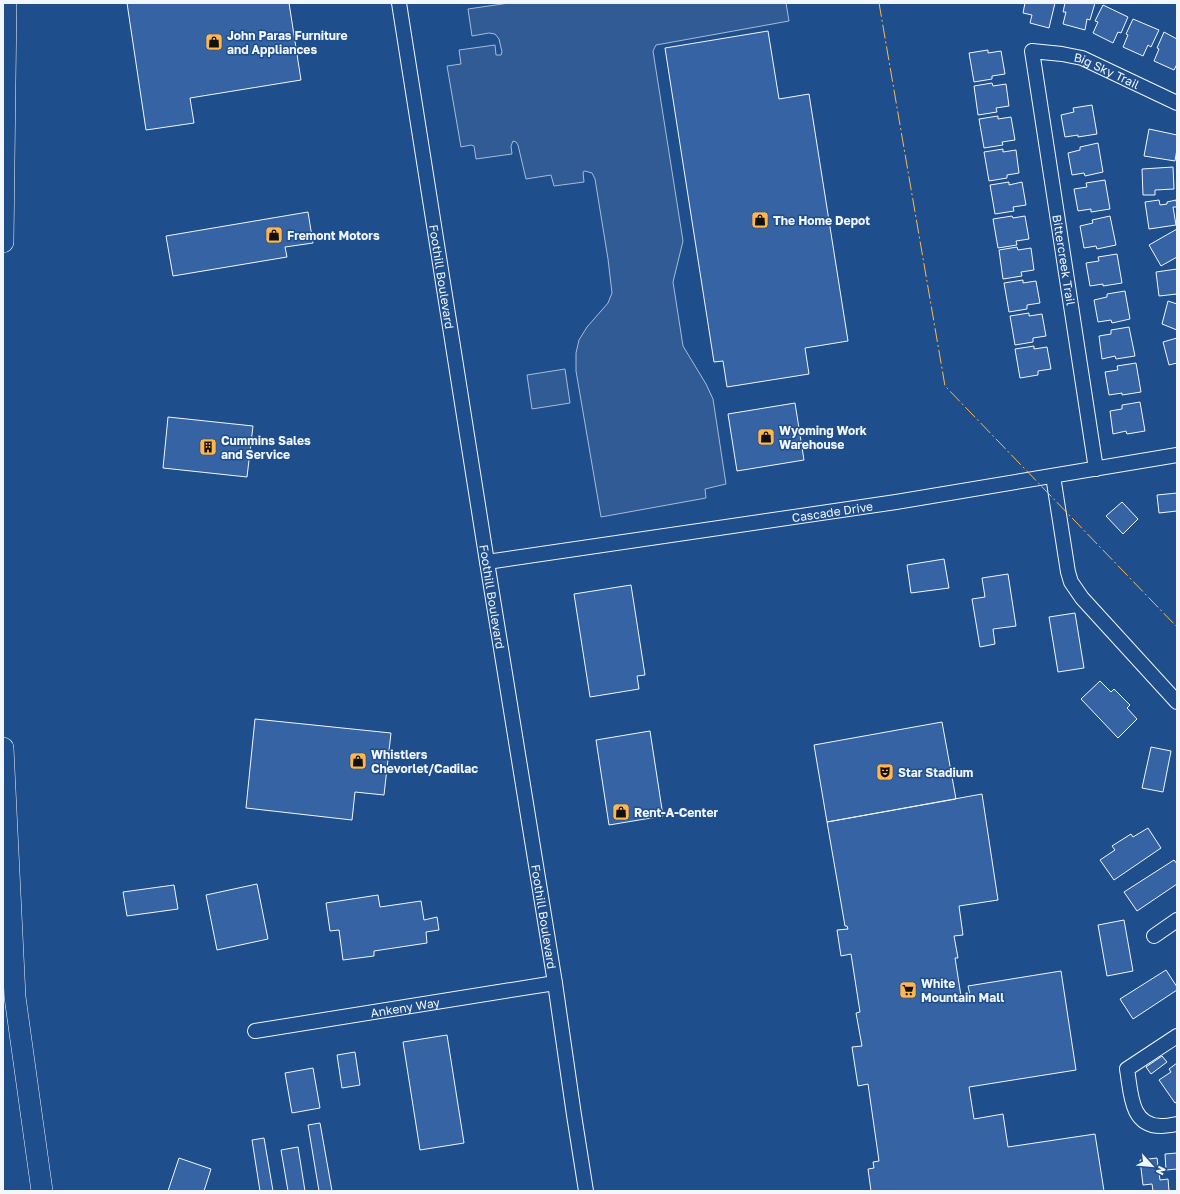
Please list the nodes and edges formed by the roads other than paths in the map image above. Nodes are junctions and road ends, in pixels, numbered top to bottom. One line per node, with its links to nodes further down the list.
1 (6, 3): 5 (highway)
2 (399, 3): 9 (street, Foothill Boulevard)
3 (1032, 51): 4 (street, Big Sky Trail); 7 (street, Bittercreek Trail)
4 (1177, 103)
5 (3, 242)
6 (1177, 455): 7 (street, Cascade Drive)
7 (1096, 469): 8 (street, Cascade Drive)
8 (1053, 476): 9 (street, Cascade Drive); 10 (street)
9 (487, 562): 14 (street, Foothill Boulevard)
10 (1177, 702)
11 (3, 748): 18 (highway)
12 (1177, 920): 13 (street)
13 (1154, 936)
14 (556, 983): 15 (street, Ankeny Way); 19 (street, Foothill Boulevard)
15 (256, 1031)
16 (1177, 1036): 17 (street)
17 (1177, 1124)
18 (42, 1191)
19 (586, 1191)

